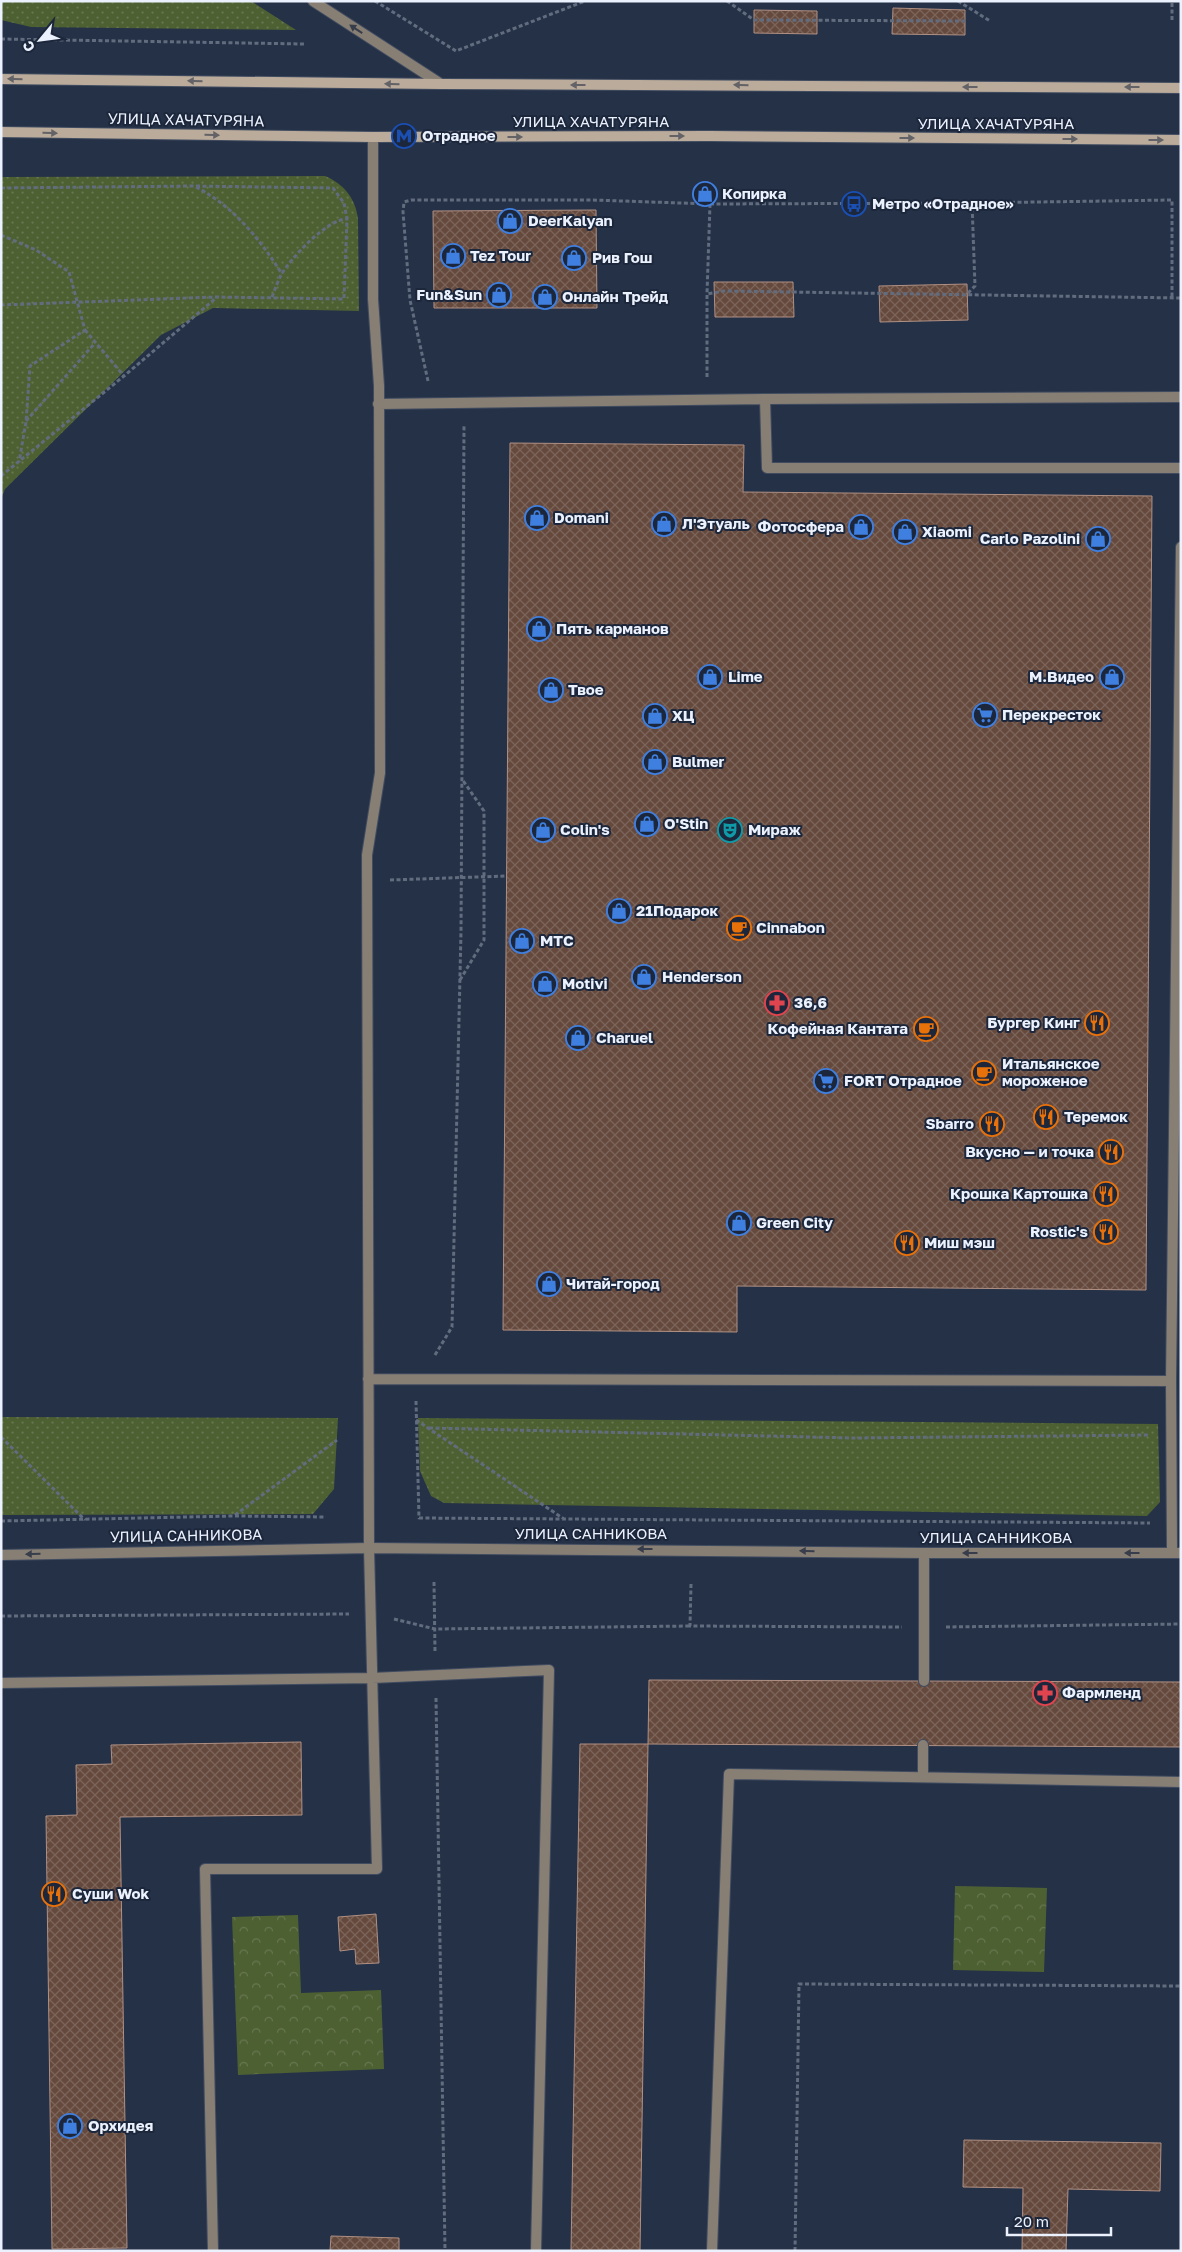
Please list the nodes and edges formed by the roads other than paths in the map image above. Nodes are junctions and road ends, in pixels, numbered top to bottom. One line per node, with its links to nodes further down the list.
1 (313, 1): 3 (street, one-way to 1)
2 (1, 79): 3 (main road, one-way to 2)
3 (441, 84): 4 (main road, one-way to 3)
4 (1181, 88)
5 (1, 132): 6 (main road, УЛИЦА ХАЧАТУРЯНА, one-way to 6)
6 (373, 137): 7 (main road, УЛИЦА ХАЧАТУРЯНА, one-way to 7); 10 (street)
7 (1181, 140)
8 (1181, 397): 9 (street)
9 (764, 399): 10 (street); 11 (street)
10 (378, 404): 13 (street)
11 (1181, 468)
12 (1181, 547): 14 (street)
13 (368, 1379): 14 (street); 15 (street)
14 (1172, 1381): 17 (street)
15 (369, 1548): 16 (street, УЛИЦА САННИКОВА, one-way to 15); 18 (street, УЛИЦА САННИКОВА, one-way to 18); 19 (street)
16 (924, 1553): 17 (street, УЛИЦА САННИКОВА, one-way to 16); 20 (street)
17 (1176, 1553)
18 (1, 1555)
19 (372, 1678): 21 (street); 25 (street); 26 (street)
20 (924, 1681)
21 (1, 1683)
22 (922, 1745): 23 (street)
23 (924, 1776): 24 (street); 27 (street)
24 (1181, 1782)
25 (213, 2251)
26 (536, 2251)
27 (712, 2251)

